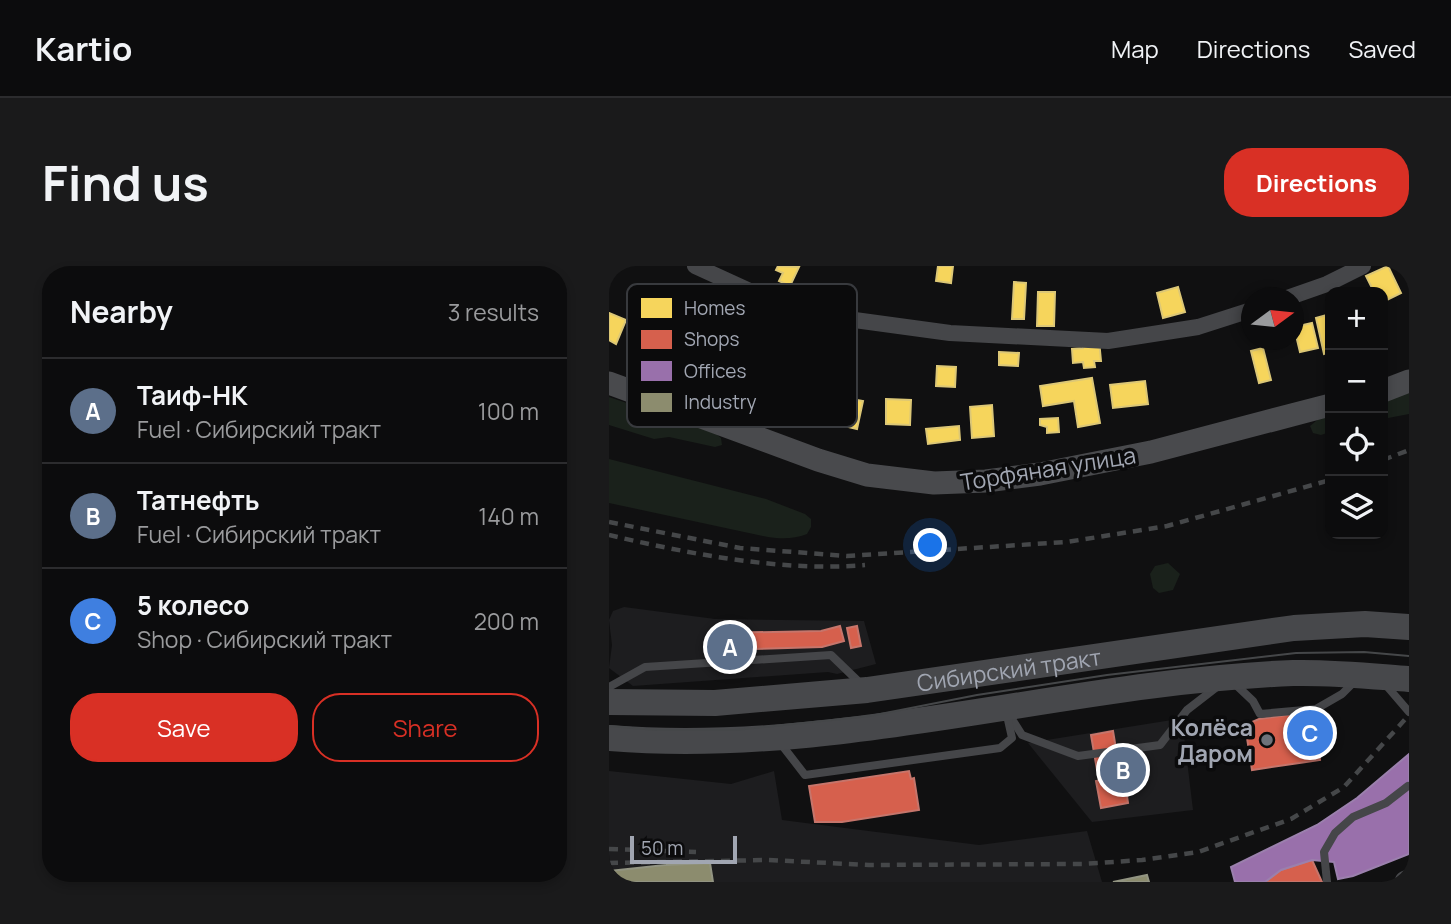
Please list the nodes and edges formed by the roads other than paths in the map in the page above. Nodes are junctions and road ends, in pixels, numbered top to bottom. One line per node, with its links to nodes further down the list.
1 (695, 266): 3 (street)
2 (1363, 266): 4 (street)
3 (735, 284)
4 (1304, 292)
5 (1241, 313): 6 (street)
6 (857, 320)
7 (1409, 381): 9 (street)
8 (609, 383): 10 (street, Торфяная улица)
9 (1388, 389)
10 (627, 390)
11 (1325, 406): 12 (street, Торфяная улица)
12 (728, 427)
13 (1409, 628): 18 (main road, Сибирский тракт)
14 (1370, 675): 15 (main road, Сибирский тракт); 15 (lane); 16 (main road, Сибирский тракт); 21 (lane)
15 (1229, 678): 20 (main road, Сибирский тракт); 20 (lane)
16 (1409, 678)
17 (609, 687): 18 (lane)
18 (867, 690): 19 (main road, Сибирский тракт)
19 (609, 702)
20 (1005, 707): 23 (main road, Сибирский тракт); 23 (lane)
21 (1409, 712)
22 (609, 738): 23 (main road, Сибирский тракт)
23 (777, 738)
24 (1408, 786): 25 (lane)
25 (1327, 882)

